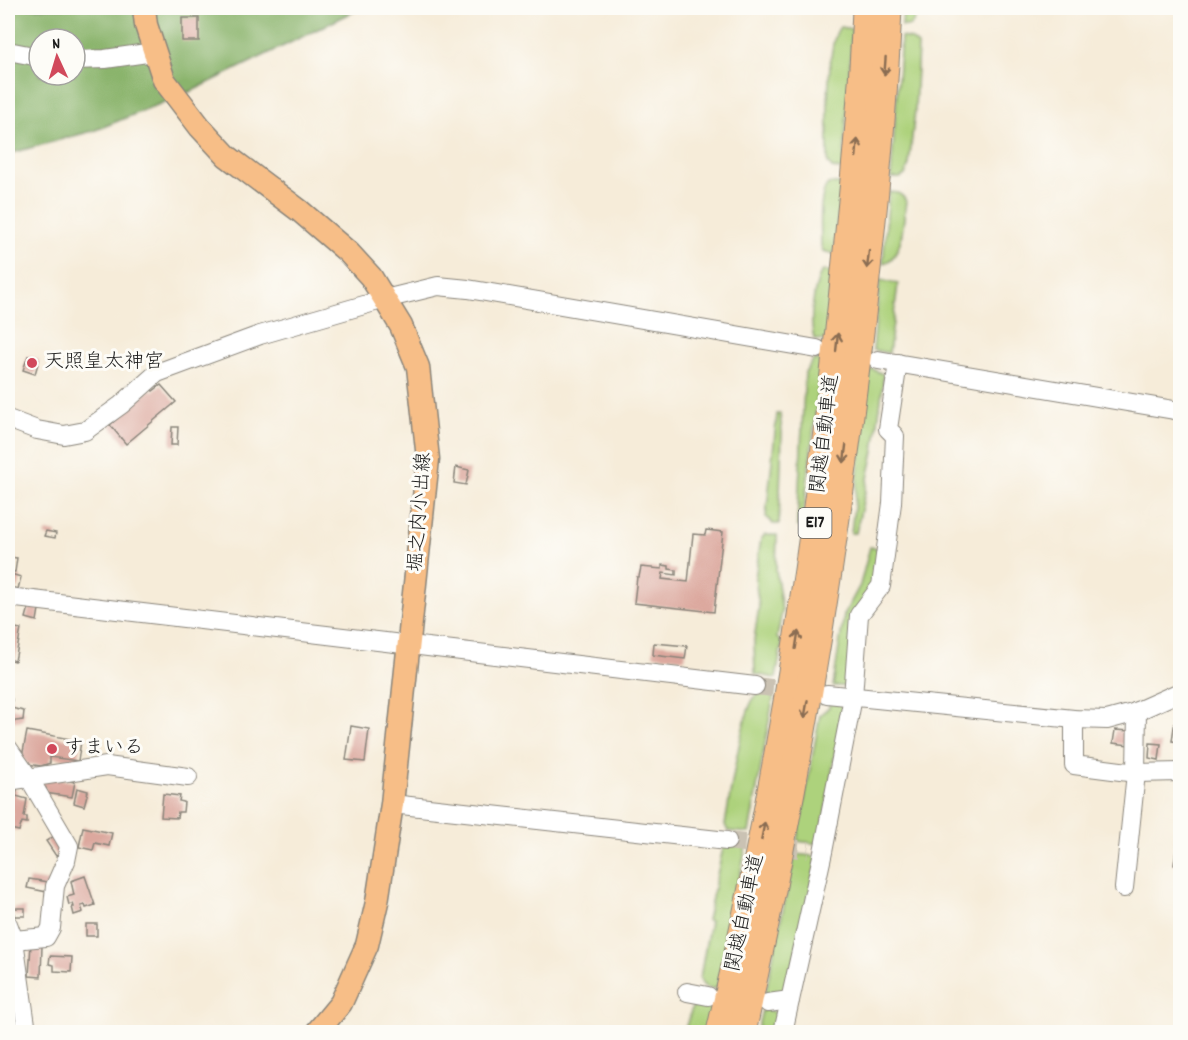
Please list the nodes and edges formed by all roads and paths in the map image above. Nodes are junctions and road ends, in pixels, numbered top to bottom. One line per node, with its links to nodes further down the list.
1 (144, 8): 5 (main road, 堀之内小出線)
2 (866, 8): 38 (highway, 関越自動車道 / E17, one-way to 2)
3 (888, 8): 39 (highway, 関越自動車道 / E17, one-way to 39)
4 (8, 51): 6 (street)
5 (154, 52): 7 (street); 8 (main road, 堀之内小出線)
6 (27, 55)
7 (87, 60)
8 (386, 299): 9 (street); 13 (street); 15 (main road, 堀之内小出線)
9 (817, 350)
10 (878, 360): 11 (street)
11 (898, 363): 12 (street); 19 (street)
12 (1180, 411)
13 (8, 419)
14 (8, 597): 15 (street)
15 (409, 644): 16 (street); 28 (main road, 堀之内小出線)
16 (755, 686)
17 (1180, 692): 20 (street)
18 (827, 694): 19 (street)
19 (853, 697): 21 (street); 34 (street)
20 (1137, 711): 21 (street); 24 (street)
21 (1074, 719): 24 (street)
22 (8, 748): 26 (street)
23 (1180, 772): 24 (street)
24 (1136, 773): 30 (street)
25 (189, 777): 26 (street)
26 (29, 778): 27 (street); 31 (street)
27 (8, 781)
28 (392, 804): 29 (street); 37 (main road, 堀之内小出線)
29 (727, 842)
30 (1124, 888)
31 (11, 932): 36 (street)
32 (687, 992): 33 (street)
33 (708, 996)
34 (790, 1000): 35 (street); 40 (street)
35 (768, 1003)
36 (19, 1021)
37 (317, 1032)
38 (720, 1032)
39 (742, 1032)
40 (783, 1032)

